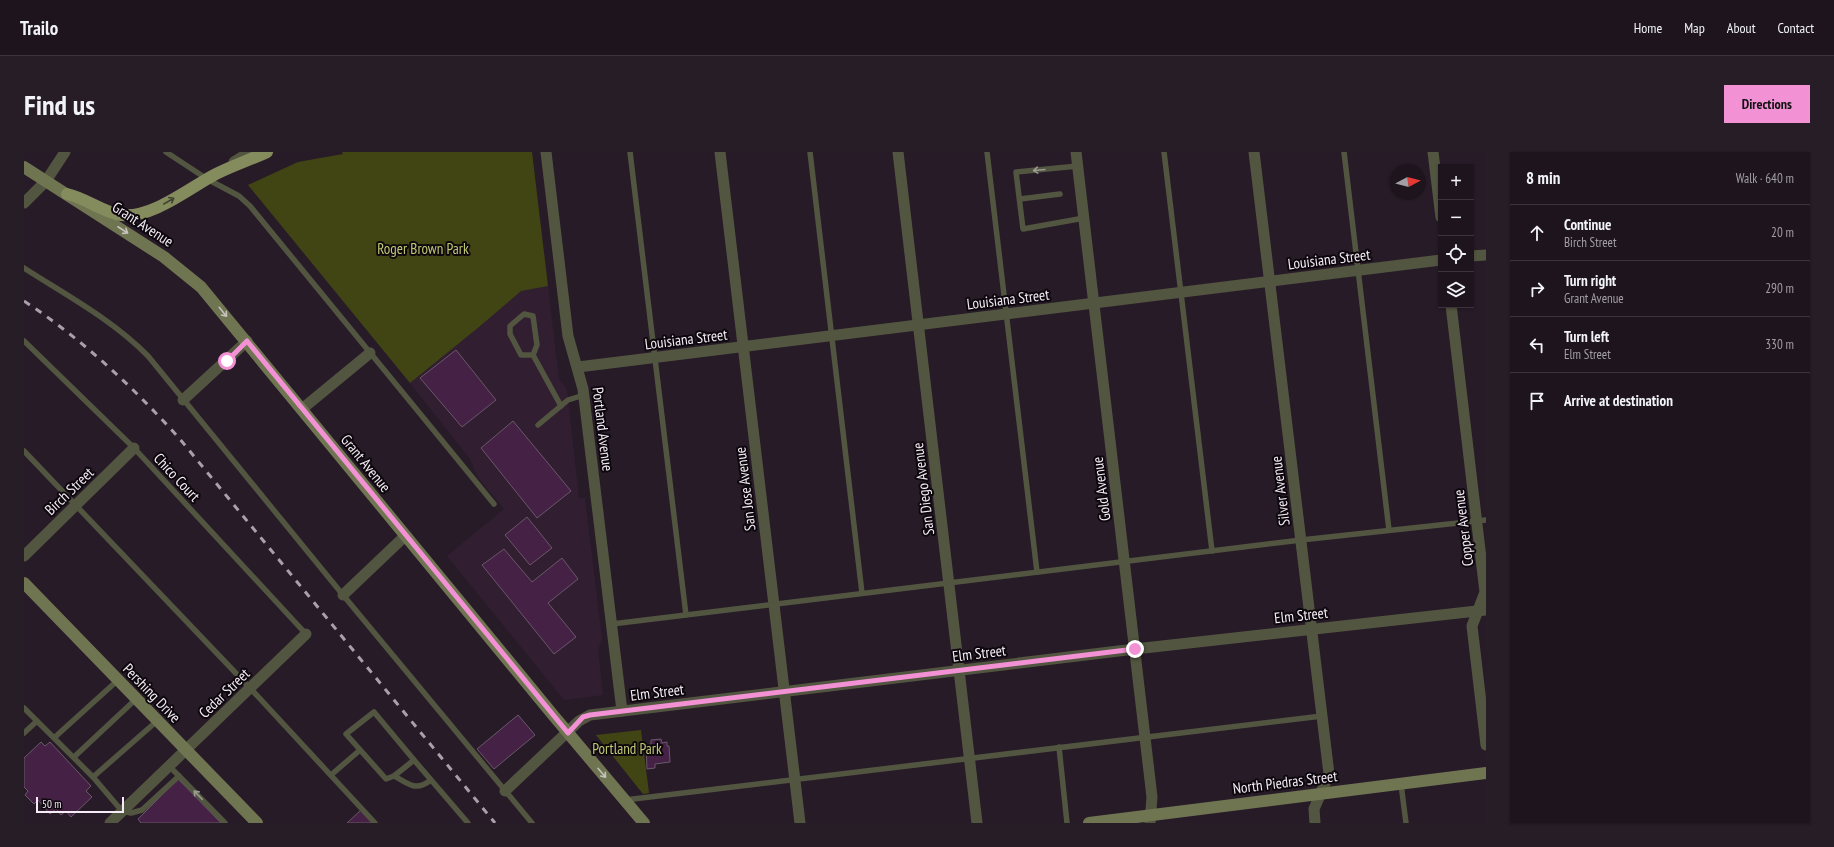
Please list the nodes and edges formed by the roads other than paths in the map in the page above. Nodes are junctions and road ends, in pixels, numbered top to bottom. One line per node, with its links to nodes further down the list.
1 (65, 152): 20 (street)
2 (166, 152): 19 (lane)
3 (235, 152): 19 (street)
4 (250, 152): 19 (street)
5 (267, 152): 19 (main road)
6 (546, 152): 45 (street, Portland Avenue)
7 (630, 152): 44 (lane)
8 (720, 152): 41 (street, San Jose Avenue)
9 (810, 152): 38 (lane)
10 (898, 152): 37 (street, San Diego Avenue)
11 (987, 152): 36 (lane)
12 (1076, 152): 18 (street, Gold Avenue)
13 (1164, 152): 33 (lane)
14 (1254, 152): 32 (street, Silver Avenue)
15 (1344, 152): 31 (lane)
16 (1433, 152): 24 (street)
17 (24, 166): 20 (main road, Grant Avenue)
18 (1078, 166): 23 (lane, one-way to 23); 26 (street, Gold Avenue)
19 (212, 177): 21 (main road, one-way to 19); 42 (lane)
20 (46, 181): 21 (main road, Grant Avenue); 25 (street)
21 (67, 194): 39 (main road, Grant Avenue, one-way to 39)
22 (1060, 194): 23 (lane)
23 (1020, 199): 26 (lane)
24 (1439, 200)
25 (24, 202)
26 (1084, 218): 34 (street, Gold Avenue)
27 (1486, 255): 28 (street)
28 (1474, 256)
29 (1438, 260): 31 (street, Louisiana Street)
30 (24, 268): 47 (lane)
31 (1358, 270): 32 (street, Louisiana Street); 56 (lane)
32 (1270, 281): 33 (street, Louisiana Street); 58 (street, Silver Avenue)
33 (1181, 292): 34 (street, Louisiana Street); 59 (lane)
34 (1094, 303): 36 (street, Louisiana Street); 61 (street, Gold Avenue)
35 (1451, 308): 55 (street, Copper Avenue)
36 (1006, 314): 37 (street, Louisiana Street); 62 (lane)
37 (918, 325): 38 (street, Louisiana Street); 64 (street, San Diego Avenue)
38 (832, 336): 41 (street, Louisiana Street); 65 (lane)
39 (247, 341): 47 (street); 49 (main road, Grant Avenue)
40 (24, 342): 51 (lane, Chico Court)
41 (742, 347): 44 (street, Louisiana Street); 67 (street, San Jose Avenue)
42 (370, 353): 49 (street); 53 (lane)
43 (533, 355): 43 (lane); 48 (lane)
44 (655, 358): 45 (street, Louisiana Street); 69 (lane)
45 (578, 367): 46 (street, Portland Avenue)
46 (584, 395): 48 (lane); 70 (street, Portland Avenue)
47 (183, 400): 66 (lane)
48 (561, 406): 50 (lane)
49 (302, 409): 57 (main road, Grant Avenue)
50 (538, 425)
51 (134, 448): 54 (street, Birch Street); 72 (lane, Chico Court)
52 (24, 451): 54 (lane)
53 (494, 504)
54 (76, 505): 60 (street, Birch Street); 76 (lane)
55 (1482, 520): 56 (lane); 68 (street, Copper Avenue)
56 (1389, 530): 58 (lane)
57 (405, 536): 66 (street); 85 (main road, Grant Avenue)
58 (1301, 540): 59 (lane); 71 (street, Silver Avenue)
59 (1212, 551): 61 (lane)
60 (24, 556)
61 (1125, 562): 62 (lane); 73 (street, Gold Avenue)
62 (1037, 572): 64 (lane)
63 (24, 583): 75 (main road, Pershing Drive)
64 (949, 583): 65 (lane); 74 (street, San Diego Avenue)
65 (862, 593): 67 (lane)
66 (343, 595): 104 (lane)
67 (774, 604): 69 (lane); 77 (street, San Jose Avenue)
68 (1482, 611): 71 (street, Elm Street); 88 (street, Copper Avenue)
69 (686, 615): 70 (lane)
70 (612, 624): 80 (street, Portland Avenue)
71 (1311, 629): 73 (street, Elm Street); 81 (street, Silver Avenue)
72 (306, 634): 76 (street, Cedar Street)
73 (1135, 649): 74 (street, Elm Street); 86 (street, Gold Avenue)
74 (959, 670): 77 (street, Elm Street); 93 (street, San Diego Avenue)
75 (118, 680): 78 (main road, Pershing Drive); 87 (lane)
76 (250, 688): 91 (street, Cedar Street); 97 (lane)
77 (784, 692): 80 (street, Elm Street); 101 (street, San Jose Avenue)
78 (136, 699): 83 (main road, Pershing Drive); 92 (lane)
79 (24, 708): 82 (lane)
80 (622, 711): 85 (street, Elm Street)
81 (1322, 716): 86 (lane); 105 (street, Silver Avenue)
82 (36, 721): 84 (lane); 87 (lane)
83 (157, 721): 91 (main road, Pershing Drive); 100 (lane)
84 (24, 733)
85 (568, 733): 104 (street, Elm Street); 106 (main road, Grant Avenue, one-way to 106)
86 (1146, 737): 89 (lane); 108 (street, Gold Avenue)
87 (55, 738): 92 (lane)
88 (1486, 745)
89 (1059, 747): 93 (lane); 118 (lane)
90 (360, 750): 94 (lane); 97 (lane); 99 (lane)
91 (186, 751): 95 (street, Cedar Street); 109 (main road, Pershing Drive)
92 (74, 756): 100 (lane)
93 (970, 758): 101 (lane); 117 (street, San Diego Avenue)
94 (414, 760): 99 (lane); 102 (lane)
95 (169, 766): 98 (lane); 107 (street, Cedar Street)
96 (1486, 773): 103 (main road, North Piedras Street)
97 (331, 775): 112 (lane)
98 (179, 776): 107 (lane); 111 (lane, one-way to 98)
99 (394, 776): 102 (lane)
100 (94, 777): 107 (lane)
101 (794, 779): 106 (lane); 116 (street, San Jose Avenue)
102 (432, 780): 113 (lane)
103 (1401, 784): 105 (main road, North Piedras Street); 121 (lane)
104 (505, 791): 114 (lane)
105 (1321, 794): 108 (main road, North Piedras Street); 120 (street, Silver Avenue)
106 (624, 800): 115 (main road, Grant Avenue)
107 (122, 811): 110 (street, Cedar Street)
108 (1151, 819): 119 (main road, North Piedras Street)
109 (254, 822)
110 (110, 823)
111 (225, 823)
112 (375, 823)
113 (468, 823)
114 (532, 823)
115 (644, 823)
116 (800, 823)
117 (978, 823)
118 (1067, 823)
119 (1089, 823)
120 (1315, 823)
121 (1406, 823)

